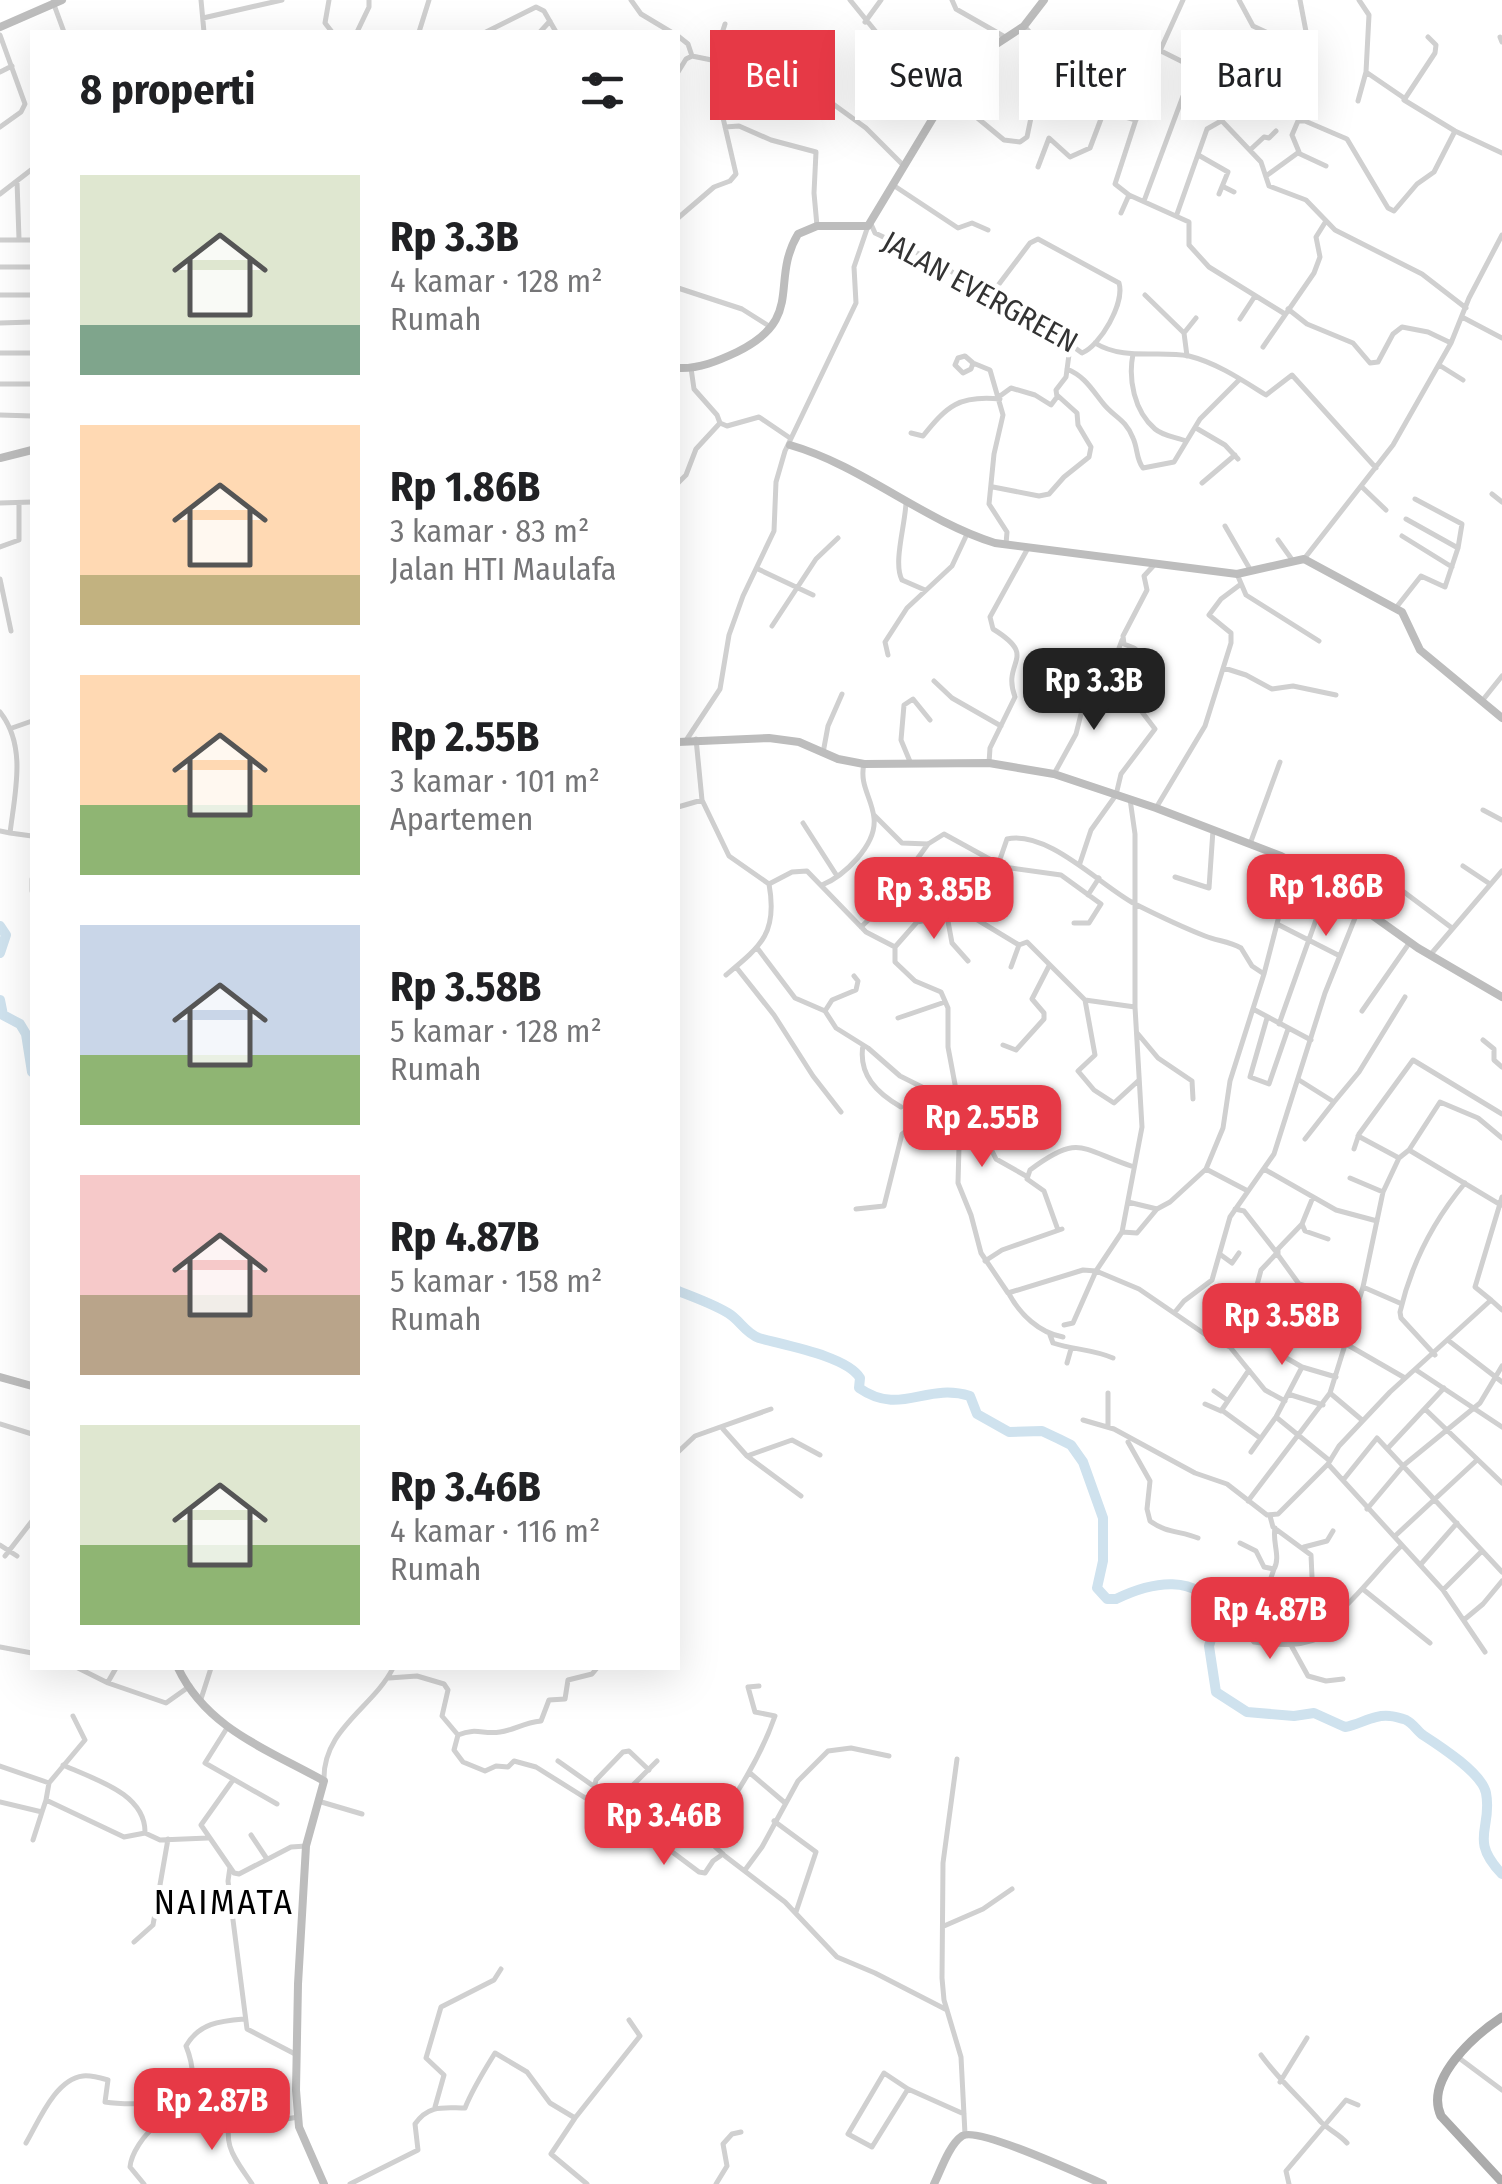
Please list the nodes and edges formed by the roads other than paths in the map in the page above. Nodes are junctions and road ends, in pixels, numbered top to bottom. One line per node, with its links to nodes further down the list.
1 (201, 0): 16 (street)
2 (282, 0): 16 (street)
3 (329, 0): 24 (street)
4 (369, 0): 25 (street)
5 (429, 0): 26 (street)
6 (630, 0): 30 (street)
7 (850, 0): 18 (street)
8 (882, 0): 18 (street)
9 (952, 0): 37 (street)
10 (1044, 0): 20 (street)
11 (1182, 0): 41 (street)
12 (1239, 0): 34 (street)
13 (1300, 0): 35 (street)
14 (1358, 0): 47 (street)
15 (58, 1): 21 (street); 22 (street)
16 (202, 18): 23 (street)
17 (550, 21): 27 (street); 28 (street); 29 (street)
18 (866, 22): 32 (street)
19 (725, 24): 31 (street)
20 (1024, 26): 33 (street); 37 (street)
21 (0, 27)
22 (64, 30)
23 (204, 30)
24 (330, 30)
25 (358, 30)
26 (420, 30)
27 (490, 30)
28 (542, 30)
29 (555, 30)
30 (667, 30)
31 (724, 30)
32 (874, 30)
33 (1028, 30)
34 (1262, 30)
35 (1306, 30)
36 (0, 35): 44 (street)
37 (1005, 37): 40 (street)
38 (1428, 37): 48 (street)
39 (680, 38): 42 (street)
40 (999, 42)
41 (1161, 46)
42 (692, 56): 43 (street); 45 (street)
43 (710, 60)
44 (12, 66): 46 (street); 59 (street)
45 (680, 69)
46 (0, 72)
47 (1366, 72): 48 (street); 49 (street)
48 (1404, 98): 62 (street)
49 (1358, 101)
50 (1181, 104): 77 (street)
51 (835, 105): 67 (street)
52 (723, 120): 60 (street)
53 (933, 120): 67 (street)
54 (980, 120): 55 (street)
55 (1033, 120)
56 (1101, 120): 69 (street)
57 (1136, 120): 76 (street)
58 (1222, 121): 63 (street); 66 (street)
59 (0, 127)
60 (725, 127): 80 (street); 83 (street)
61 (1276, 131): 63 (street)
62 (1455, 132): 64 (street); 65 (street)
63 (1250, 150): 71 (street)
64 (1298, 153): 68 (street); 71 (street)
65 (1502, 153)
66 (1200, 156): 74 (street); 79 (street)
67 (903, 165): 73 (street)
68 (1326, 166)
69 (1038, 167)
70 (30, 171): 72 (street)
71 (1266, 176): 81 (street)
72 (18, 181): 75 (street); 87 (street)
73 (892, 185): 82 (street); 84 (street)
74 (1234, 192)
75 (0, 194)
76 (1130, 195): 77 (street); 78 (street)
77 (1144, 201): 79 (street)
78 (1121, 213)
79 (1177, 214): 96 (street)
80 (680, 216)
81 (1326, 221): 97 (street); 98 (street)
82 (870, 224): 83 (street); 95 (street, JALAN EVERGREEN); 132 (street)
83 (817, 226): 104 (street)
84 (988, 230)
85 (1502, 235): 97 (street)
86 (0, 240): 87 (street)
87 (18, 240): 88 (street)
88 (30, 240)
89 (0, 267): 90 (street)
90 (30, 267)
91 (680, 289): 104 (street)
92 (1145, 295): 105 (street)
93 (0, 296): 94 (street)
94 (30, 296)
95 (990, 296): 107 (street); 109 (street, JALAN EVERGREEN)
96 (1255, 296): 98 (street); 101 (street)
97 (1466, 308): 99 (street)
98 (1286, 312): 108 (street); 110 (street)
99 (1462, 316): 106 (street); 108 (street)
100 (1196, 318): 105 (street)
101 (1240, 319)
102 (0, 322): 103 (street)
103 (30, 322)
104 (771, 328): 118 (street)
105 (1184, 333): 114 (street)
106 (1502, 338)
107 (1095, 343): 109 (street, JALAN EVERGREEN); 113 (street)
108 (1451, 343): 116 (street)
109 (1070, 346): 119 (street)
110 (1263, 347)
111 (0, 353): 112 (street)
112 (30, 353)
113 (1133, 354): 114 (street); 131 (street)
114 (1187, 356): 120 (street)
115 (973, 364): 125 (street)
116 (1439, 365): 121 (street); 135 (street)
117 (680, 368): 118 (street)
118 (691, 368): 128 (street)
119 (1067, 369): 124 (street); 131 (street)
120 (1238, 380): 129 (street); 135 (street)
121 (1462, 380)
122 (0, 384): 123 (street)
123 (30, 384)
124 (1058, 395): 125 (street); 138 (street)
125 (1000, 397): 130 (street); 138 (street)
126 (0, 415): 127 (street)
127 (30, 416)
128 (720, 423): 132 (street); 136 (street)
129 (1196, 428): 131 (street); 137 (street)
130 (912, 432)
131 (1186, 440)
132 (790, 442): 146 (street); 162 (street)
133 (30, 450): 134 (street)
134 (0, 458)
135 (1376, 468): 139 (street)
136 (680, 481)
137 (1202, 483)
138 (993, 487): 154 (street)
139 (1362, 487): 147 (street); 158 (street)
140 (1492, 494): 145 (street)
141 (1415, 499): 157 (street)
142 (0, 502): 143 (street)
143 (20, 502): 144 (street); 155 (street)
144 (30, 502)
145 (1502, 502)
146 (906, 503): 150 (street); 168 (street)
147 (1386, 510)
148 (1406, 519): 157 (street)
149 (1226, 526): 163 (street)
150 (968, 534): 154 (street); 168 (street)
151 (1402, 536): 161 (street)
152 (838, 538): 167 (street)
153 (1278, 540): 159 (street)
154 (1006, 544): 156 (street)
155 (0, 548)
156 (1028, 548): 160 (street); 188 (street)
157 (1458, 548): 161 (street)
158 (1304, 559): 159 (street); 170 (street)
159 (1293, 560): 163 (street)
160 (1156, 563): 164 (street); 173 (street)
161 (1452, 566): 170 (street)
162 (758, 569): 167 (street); 190 (street)
163 (1251, 571): 164 (street)
164 (1237, 574): 166 (street)
165 (0, 581): 172 (street)
166 (1241, 584): 174 (street); 177 (street)
167 (800, 588): 169 (street); 171 (street)
168 (925, 590): 175 (street)
169 (813, 595)
170 (1395, 609): 183 (street)
171 (772, 626)
172 (11, 631)
173 (1122, 640): 176 (street); 178 (street)
174 (1319, 642)
175 (888, 655)
176 (1146, 658)
177 (1224, 668): 182 (street); 201 (street)
178 (1109, 675): 196 (street); 197 (street)
179 (1502, 676): 183 (street)
180 (934, 681): 188 (street)
181 (842, 694): 191 (street)
182 (1336, 696)
183 (1482, 702): 185 (street)
184 (0, 712): 189 (street)
185 (1502, 718)
186 (930, 720): 194 (street)
187 (30, 722): 189 (street)
188 (1001, 726): 195 (street)
189 (12, 728): 209 (street)
190 (687, 740): 191 (street); 198 (street)
191 (823, 753): 193 (street)
192 (1280, 762): 212 (street)
193 (864, 764): 194 (street); 203 (street)
194 (910, 764): 195 (street)
195 (990, 764): 196 (street)
196 (1054, 774): 197 (street)
197 (1116, 795): 199 (street); 216 (street)
198 (702, 800): 200 (street); 222 (street)
199 (1130, 800): 201 (street); 204 (street)
200 (680, 806)
201 (1152, 806): 204 (street); 207 (street)
202 (1483, 810): 205 (street)
203 (874, 816): 211 (street); 219 (street)
204 (1134, 818): 228 (street)
205 (1502, 820)
206 (802, 823): 219 (street)
207 (1213, 830): 212 (street); 220 (street)
208 (0, 832): 209 (street)
209 (10, 833): 210 (street)
210 (30, 836)
211 (928, 844): 214 (street); 215 (street)
212 (1250, 844): 213 (street)
213 (1293, 862): 223 (street); 232 (street)
214 (914, 863): 230 (street); 233 (street)
215 (998, 864): 216 (street); 227 (street)
216 (1080, 864): 221 (street)
217 (1463, 866): 224 (street)
218 (1502, 871): 224 (street)
219 (837, 876): 225 (street)
220 (1175, 877)
221 (1099, 878): 227 (street); 228 (street)
222 (769, 884): 225 (street); 239 (street)
223 (1329, 884): 229 (street); 235 (street)
224 (1490, 884): 234 (street)
225 (822, 885): 233 (street)
226 (1404, 892): 234 (street)
227 (1088, 894): 231 (street)
228 (1137, 905): 246 (street); 253 (street)
229 (1358, 908): 236 (street); 241 (street)
230 (948, 916): 237 (street); 238 (street); 242 (street)
231 (1074, 923)
232 (1278, 925): 235 (street); 246 (street)
233 (861, 927): 238 (street)
234 (1452, 928): 240 (street)
235 (1307, 938): 241 (street); 259 (street)
236 (1410, 942): 240 (street); 256 (street)
237 (1019, 945): 243 (street); 244 (street)
238 (895, 947): 252 (street)
239 (758, 948): 245 (street); 255 (street)
240 (1430, 954): 250 (street)
241 (1338, 956): 262 (street)
242 (968, 961)
243 (1048, 966): 251 (street); 265 (street)
244 (1011, 967)
245 (736, 968): 247 (street); 272 (street)
246 (1264, 974): 254 (street)
247 (726, 976)
248 (854, 976): 255 (street)
249 (1405, 997): 270 (street)
250 (1502, 997)
251 (1084, 1000): 253 (street); 268 (street)
252 (946, 1002): 257 (street); 274 (street)
253 (1135, 1007): 261 (street)
254 (1253, 1008): 258 (street); 282 (street)
255 (825, 1011): 264 (street)
256 (1362, 1011)
257 (898, 1018)
258 (1267, 1018): 259 (street); 260 (street)
259 (1279, 1024): 260 (street)
260 (1288, 1028): 262 (street)
261 (1136, 1032): 268 (street); 269 (street)
262 (1311, 1040): 267 (street)
263 (1483, 1040): 266 (street)
264 (863, 1045): 271 (street); 293 (street)
265 (1003, 1045)
266 (1502, 1067)
267 (1299, 1080): 270 (street); 283 (street)
268 (1138, 1081): 281 (street)
269 (1193, 1099)
270 (1334, 1102): 277 (street)
271 (901, 1107)
272 (841, 1112)
273 (1502, 1114): 275 (street)
274 (959, 1129): 284 (street); 302 (street)
275 (1358, 1136): 278 (street); 280 (street)
276 (1502, 1138): 279 (street)
277 (1305, 1139)
278 (1354, 1149)
279 (1409, 1150): 280 (street); 286 (street)
280 (1400, 1158): 288 (street)
281 (1134, 1168): 284 (street); 290 (street)
282 (1206, 1169): 287 (street); 294 (street)
283 (1264, 1170): 287 (street); 289 (street)
284 (1026, 1177): 302 (street)
285 (1350, 1178): 288 (street)
286 (1465, 1184): 291 (street); 308 (street)
287 (1246, 1190): 292 (street)
288 (1383, 1192): 295 (street)
289 (1314, 1197): 295 (street); 296 (street)
290 (1128, 1202): 294 (street); 297 (street)
291 (1501, 1202): 306 (street)
292 (1235, 1208): 299 (street); 301 (street)
293 (856, 1209)
294 (1157, 1209): 297 (street)
295 (1377, 1221): 304 (street)
296 (1302, 1224): 298 (street); 301 (street)
297 (1122, 1232): 303 (street)
298 (1328, 1239)
299 (1221, 1252): 300 (street); 310 (street)
300 (1239, 1253)
301 (1277, 1253): 307 (street); 315 (street)
302 (985, 1261): 305 (street)
303 (1096, 1271): 305 (street); 310 (street); 311 (street)
304 (1363, 1288): 307 (street); 308 (street)
305 (1008, 1293): 312 (street)
306 (1491, 1300): 309 (street); 314 (street)
307 (1359, 1302): 315 (street)
308 (1402, 1304): 318 (street)
309 (1502, 1310)
310 (1175, 1312): 323 (street)
311 (1064, 1324)
312 (1050, 1335): 313 (street); 316 (street)
313 (1063, 1337)
314 (1448, 1341): 318 (street); 328 (street)
315 (1345, 1344): 326 (street); 327 (street)
316 (1072, 1349): 319 (street); 320 (street)
317 (1276, 1352): 321 (street)
318 (1435, 1354): 324 (street)
319 (1113, 1358)
320 (1067, 1363)
321 (1302, 1366): 326 (street); 334 (street)
322 (1502, 1366): 328 (street)
323 (1249, 1370): 334 (street); 335 (street)
324 (1416, 1370): 327 (street); 330 (street)
325 (0, 1377): 329 (street)
326 (1336, 1377): 333 (street)
327 (1405, 1378): 344 (street)
328 (1500, 1380): 338 (street)
329 (30, 1385)
330 (1444, 1388): 338 (street); 341 (street)
331 (1214, 1391): 335 (street)
332 (1108, 1393): 346 (street)
333 (1330, 1394): 337 (street); 344 (street)
334 (1287, 1398): 337 (street); 342 (street)
335 (1227, 1400): 340 (street)
336 (1205, 1404): 340 (street)
337 (1323, 1406): 351 (street)
338 (1475, 1408): 347 (street); 349 (street)
339 (771, 1409): 348 (street)
340 (1222, 1410): 352 (street)
341 (1426, 1410): 349 (street); 354 (street)
342 (1276, 1417): 351 (street); 352 (street)
343 (1083, 1420): 346 (street)
344 (1362, 1420): 360 (street)
345 (0, 1424): 350 (street)
346 (1108, 1427): 353 (street)
347 (1502, 1427)
348 (723, 1428): 355 (street); 358 (street)
349 (1448, 1431): 359 (street); 361 (street)
350 (30, 1433)
351 (1300, 1435): 360 (street); 366 (street)
352 (1260, 1438): 356 (street)
353 (1127, 1439): 366 (street); 374 (street)
354 (1388, 1449): 361 (street); 362 (street)
355 (680, 1450)
356 (1251, 1452)
357 (820, 1455): 358 (street)
358 (747, 1456): 364 (street)
359 (1478, 1460): 363 (street); 365 (street)
360 (1329, 1462): 362 (street); 368 (street)
361 (1404, 1465): 365 (street); 367 (street)
362 (1344, 1479): 367 (street)
363 (1502, 1483)
364 (801, 1496)
365 (1435, 1499): 369 (street); 373 (street)
366 (1248, 1501): 368 (street)
367 (1368, 1509): 373 (street)
368 (1270, 1516): 371 (street)
369 (1457, 1522): 379 (street); 382 (street)
370 (30, 1525): 380 (street)
371 (1274, 1528): 378 (street); 383 (street)
372 (1333, 1532): 378 (street)
373 (1394, 1536): 376 (street)
374 (1198, 1538)
375 (1240, 1542): 383 (street)
376 (1402, 1545): 382 (street); 386 (street)
377 (0, 1546): 380 (street)
378 (1304, 1547): 388 (street)
379 (1482, 1550): 384 (street); 387 (street)
380 (7, 1553): 381 (street)
381 (17, 1556)
382 (1422, 1564): 387 (street)
383 (1274, 1569): 392 (street)
384 (1502, 1572)
385 (1502, 1581): 389 (street)
386 (1364, 1590): 388 (street); 390 (street)
387 (1443, 1590): 389 (street)
388 (1340, 1614): 392 (street)
389 (1465, 1618): 393 (street)
390 (1430, 1642)
391 (0, 1647): 394 (street)
392 (1292, 1647): 402 (street)
393 (1485, 1652)
394 (30, 1654)
395 (82, 1670): 403 (street)
396 (115, 1670): 403 (street)
397 (179, 1670): 404 (street)
398 (210, 1670): 406 (street)
399 (392, 1670): 401 (street)
400 (595, 1670): 409 (street)
401 (387, 1678): 409 (street); 419 (street)
402 (1344, 1678)
403 (108, 1683): 404 (street)
404 (190, 1686): 406 (street)
405 (759, 1686): 417 (street)
406 (201, 1699): 408 (street)
407 (73, 1716): 414 (street)
408 (227, 1728): 418 (street); 419 (street)
409 (458, 1735): 421 (street)
410 (890, 1756): 426 (street)
411 (957, 1759): 445 (street)
412 (558, 1761): 421 (street)
413 (657, 1761): 416 (street)
414 (63, 1765): 420 (street); 432 (street)
415 (0, 1766): 420 (street)
416 (649, 1770): 421 (street); 425 (street)
417 (750, 1773): 426 (street); 436 (street)
418 (233, 1780): 427 (street); 434 (street)
419 (324, 1781): 423 (street)
420 (49, 1783): 422 (street)
421 (595, 1785): 425 (street)
422 (46, 1800): 428 (street); 432 (street)
423 (318, 1801): 429 (street); 438 (street)
424 (0, 1802): 428 (street)
425 (616, 1802): 439 (street)
426 (784, 1802): 431 (street)
427 (277, 1804)
428 (42, 1812): 437 (street)
429 (362, 1814)
430 (684, 1818): 436 (street)
431 (774, 1820): 442 (street); 444 (street)
432 (145, 1833): 435 (street)
433 (250, 1835): 440 (street)
434 (208, 1838): 435 (street); 441 (street)
435 (168, 1839): 446 (street)
436 (706, 1839): 439 (street)
437 (33, 1840)
438 (306, 1846): 440 (street); 454 (street)
439 (723, 1854): 442 (street)
440 (267, 1860): 441 (street)
441 (230, 1868): 450 (street)
442 (745, 1870): 444 (street)
443 (1012, 1889): 445 (street)
444 (796, 1912): 448 (street)
445 (944, 1926): 448 (street)
446 (134, 1942)
447 (501, 1968): 460 (street)
448 (946, 2010): 463 (street)
449 (1502, 2017): 455 (main road)
450 (244, 2019): 454 (street); 461 (street)
451 (629, 2020): 465 (street)
452 (1308, 2038): 456 (street)
453 (1261, 2054): 456 (street)
454 (297, 2055): 464 (street)
455 (1456, 2056): 458 (street); 471 (main road)
456 (1280, 2082): 466 (street)
457 (908, 2089): 457 (street); 463 (street)
458 (1502, 2090)
459 (1358, 2105): 466 (street)
460 (435, 2107): 465 (street); 476 (street)
461 (184, 2109): 462 (street); 469 (street); 473 (street)
462 (231, 2110): 464 (street); 474 (street)
463 (964, 2115): 468 (street)
464 (298, 2118): 475 (street)
465 (576, 2118): 477 (street)
466 (1323, 2125): 470 (street); 480 (street)
467 (741, 2132): 478 (street)
468 (965, 2134): 472 (street); 479 (street)
469 (26, 2143)
470 (1347, 2143)
471 (1502, 2182)
472 (1095, 2183)
473 (144, 2184)
474 (252, 2184)
475 (324, 2184)
476 (350, 2184)
477 (587, 2184)
478 (716, 2184)
479 (934, 2184)
480 (1289, 2184)

